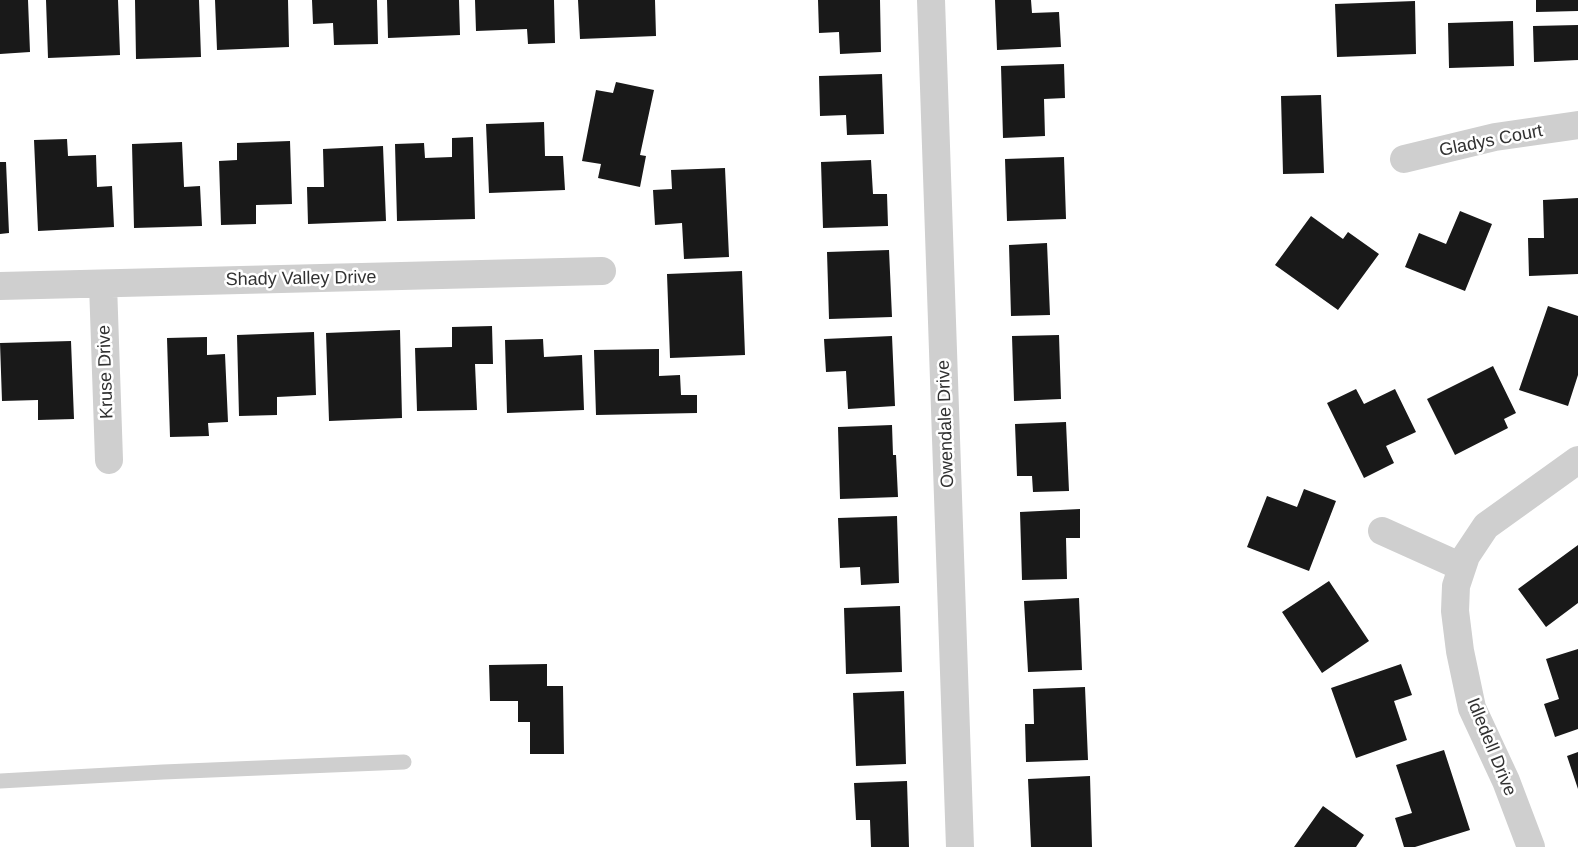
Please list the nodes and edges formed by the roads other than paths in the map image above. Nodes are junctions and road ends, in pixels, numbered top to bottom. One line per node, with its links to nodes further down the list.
1 (931, 0): 13 (street, Owendale Drive)
2 (1578, 124): 3 (street, Gladys Court)
3 (1404, 160)
4 (602, 271): 5 (street, Shady Valley Drive)
5 (103, 284): 6 (street, Shady Valley Drive); 7 (street, Kruse Drive)
6 (0, 286)
7 (109, 460)
8 (1578, 460): 10 (street, Idledell Drive)
9 (1382, 530): 10 (street)
10 (1462, 567): 14 (street, Idledell Drive)
11 (404, 762): 12 (lane)
12 (0, 781)
13 (960, 847)
14 (1530, 847)

